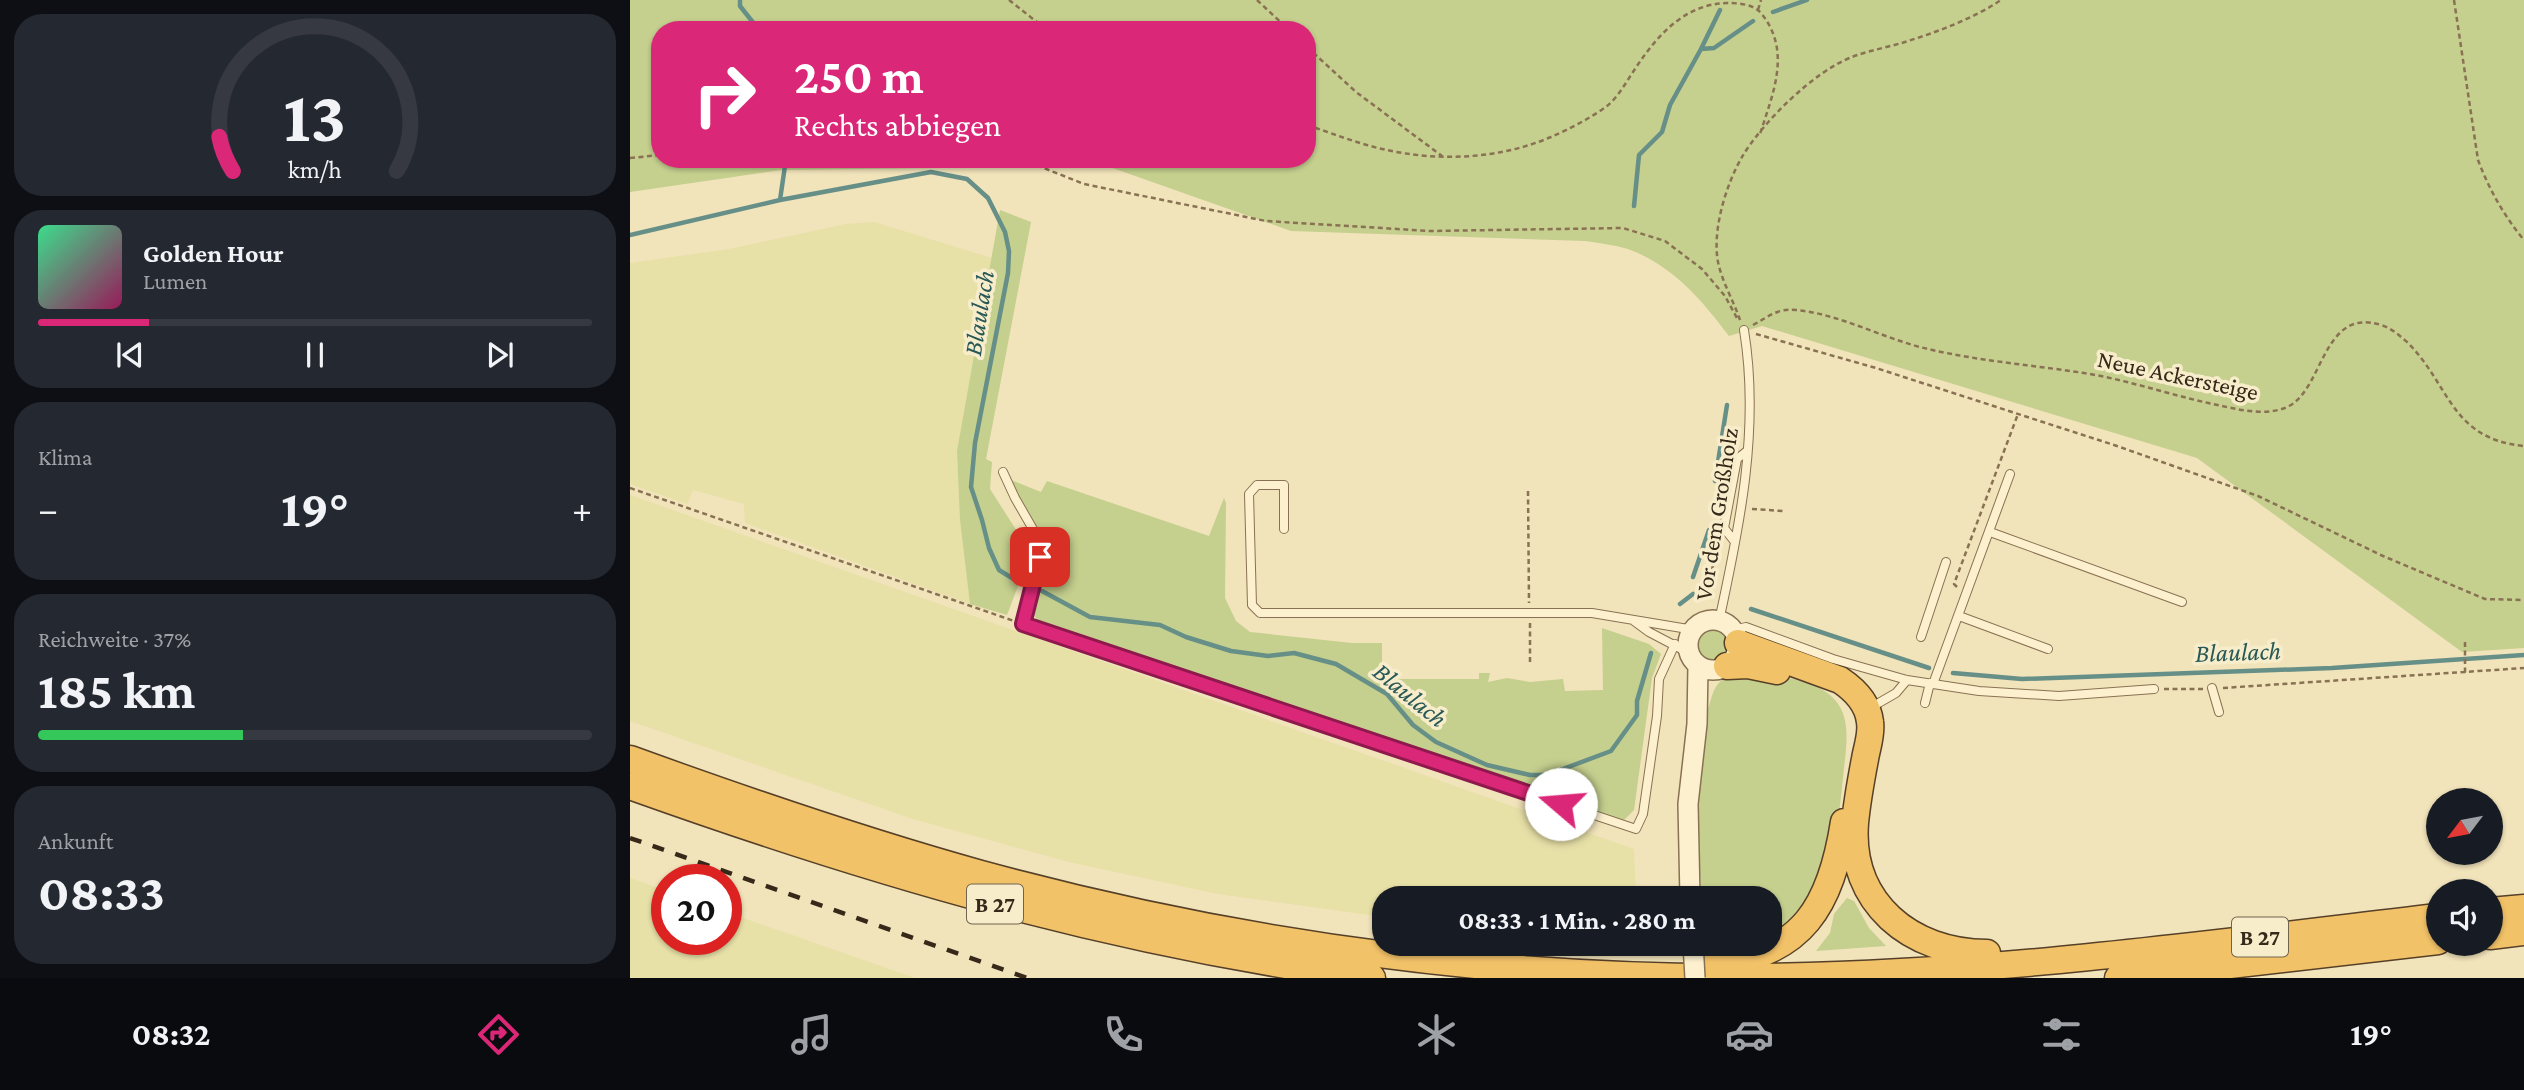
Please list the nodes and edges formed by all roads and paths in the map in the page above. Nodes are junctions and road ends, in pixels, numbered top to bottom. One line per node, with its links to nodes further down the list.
1 (1009, 0): 7 (path)
2 (1257, 0): 8 (path)
3 (1761, 0): 6 (path)
4 (2001, 0): 11 (path)
5 (2454, 0): 16 (path)
6 (1758, 10): 11 (path); 13 (path)
7 (1036, 21)
8 (1279, 21)
9 (1316, 55): 13 (path)
10 (1316, 128): 13 (path)
11 (1760, 134): 17 (path)
12 (651, 156): 14 (path)
13 (1441, 156)
14 (630, 158)
15 (1044, 168): 17 (path)
16 (2524, 240)
17 (1744, 330): 18 (path); 19 (path, Neue Ackersteige); 20 (lane, Vor dem Großholz)
18 (2018, 414): 33 (path); 34 (path)
19 (2524, 446)
20 (1747, 451): 25 (lane, Vor dem Großholz); 27 (lane)
21 (1003, 472): 39 (lane)
22 (2010, 474): 29 (lane)
23 (630, 488): 39 (path)
24 (1528, 491): 36 (path)
25 (1741, 508): 26 (path); 30 (lane, Vor dem Großholz)
26 (1783, 511)
27 (1724, 528): 30 (lane); 32 (path)
28 (1284, 529): 36 (lane)
29 (1990, 532): 33 (lane); 35 (lane)
30 (1735, 542): 43 (lane, Vor dem Großholz)
31 (1946, 562): 41 (lane)
32 (1704, 594)
33 (1967, 596): 37 (lane)
34 (2524, 600)
35 (2182, 602)
36 (1529, 613): 38 (lane); 46 (path)
37 (1959, 616): 44 (lane); 51 (lane)
38 (1634, 621): 40 (lane); 45 (lane)
39 (1023, 624): 45 (lane)
40 (1694, 630): 43 (street); 45 (street)
41 (1921, 637)
42 (2465, 642): 49 (path)
43 (1727, 646): 45 (street); 47 (highway); 57 (street); 70 (highway)
44 (2048, 649)
45 (1687, 654): 57 (street)
46 (1530, 663)
47 (1824, 666): 50 (lane); 55 (highway)
48 (2524, 668): 49 (path)
49 (2465, 673): 52 (path)
50 (1907, 680): 51 (lane); 55 (lane)
51 (1932, 683): 53 (lane); 54 (lane)
52 (2212, 688): 53 (path); 56 (lane)
53 (2154, 690)
54 (1926, 703)
55 (1868, 710): 68 (highway)
56 (2219, 712)
57 (1697, 724): 60 (street)
58 (630, 759): 70 (highway, B 27)
59 (630, 786): 71 (highway, B 27)
60 (1690, 886)
61 (2524, 908): 62 (highway)
62 (2503, 910)
63 (2426, 918): 68 (highway, B 27)
64 (2524, 932): 65 (highway)
65 (2503, 934)
66 (2426, 943): 69 (highway, B 27)
67 (1694, 956): 72 (street, bridge)
68 (2082, 957): 70 (highway, B 27)
69 (2171, 975): 73 (highway, B 27)
70 (1659, 976)
71 (1372, 978)
72 (1695, 978)
73 (2118, 978)

